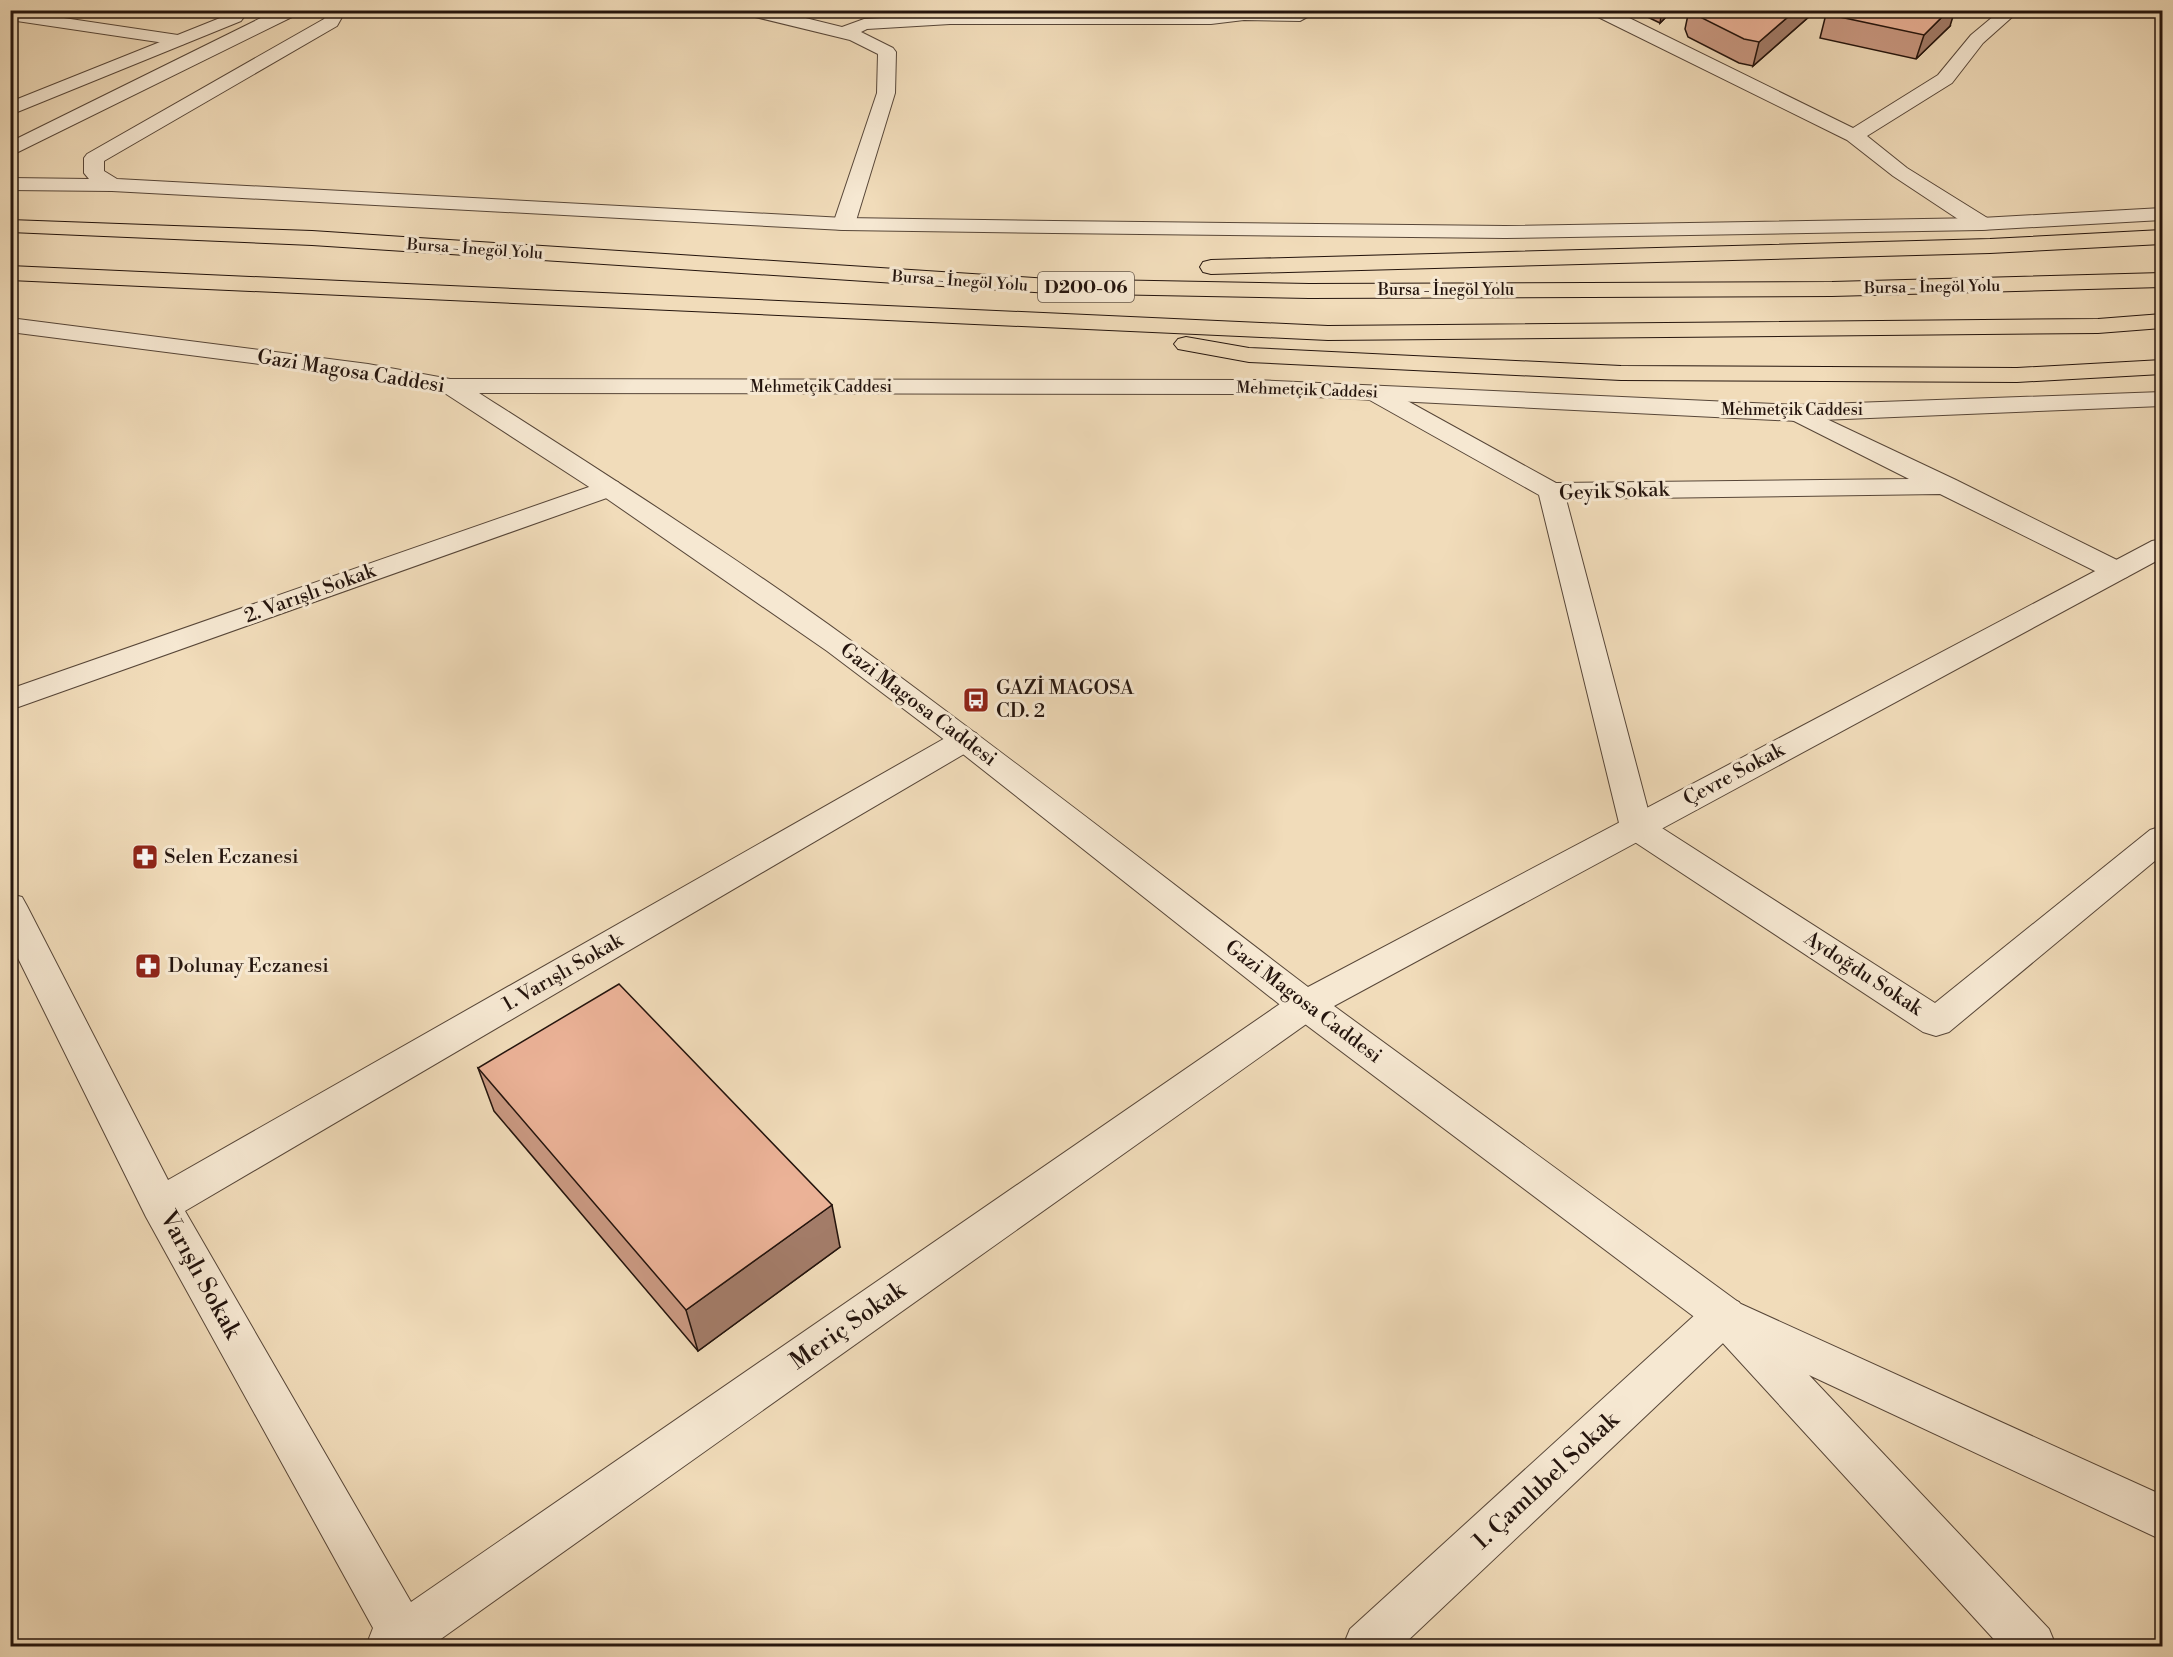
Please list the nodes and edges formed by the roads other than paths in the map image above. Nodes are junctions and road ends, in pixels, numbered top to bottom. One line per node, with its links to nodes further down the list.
1 (250, 10): 13 (street)
2 (292, 10): 16 (street)
3 (338, 10): 18 (street)
4 (748, 10): 12 (street)
5 (894, 10): 11 (street)
6 (1277, 10): 9 (street)
7 (1598, 10): 15 (street)
8 (2012, 10): 15 (street)
9 (1306, 13): 11 (street)
10 (10, 15): 13 (street)
11 (864, 24): 12 (street)
12 (844, 33): 20 (street)
13 (178, 40): 14 (street)
14 (10, 109)
15 (1854, 136): 21 (street)
16 (10, 150)
17 (10, 184): 18 (street)
18 (112, 185): 20 (street)
19 (2163, 214): 21 (street)
20 (844, 224): 21 (street)
21 (1981, 224)
22 (10, 226): 25 (highway, Bursa - İnegöl Yolu / D200-06)
23 (2163, 237): 25 (highway)
24 (10, 273): 27 (highway, Bursa - İnegöl Yolu / D200-06)
25 (826, 273): 26 (highway, Bursa - İnegöl Yolu / D200-06)
26 (2163, 280)
27 (1057, 321): 28 (highway, Bursa - İnegöl Yolu / D200-06); 30 (highway)
28 (2163, 321)
29 (10, 325): 31 (street, Gazi Magosa Caddesi)
30 (2163, 367)
31 (450, 386): 32 (street, Mehmetçik Caddesi); 36 (street, Gazi Magosa Caddesi)
32 (1375, 393): 34 (street, Mehmetçik Caddesi); 37 (street)
33 (2163, 399): 34 (street, Mehmetçik Caddesi)
34 (1797, 413): 35 (street, Geyik Sokak)
35 (1947, 486): 37 (street, Geyik Sokak); 39 (street, Geyik Sokak)
36 (609, 488): 40 (street, 2. Varışlı Sokak); 41 (street, Gazi Magosa Caddesi)
37 (1551, 491): 42 (street, Geyik Sokak)
38 (2163, 547): 39 (street, Çevre Sokak)
39 (2117, 571): 42 (street, Çevre Sokak)
40 (10, 700)
41 (965, 740): 45 (street, Gazi Magosa Caddesi); 46 (street, 1. Varışlı Sokak)
42 (1636, 827): 43 (street, Aydoğdu Sokak); 45 (street, Çevre Sokak)
43 (2163, 838)
44 (10, 906): 46 (street, Varışlı Sokak)
45 (1306, 1005): 47 (street, Gazi Magosa Caddesi); 49 (street, Meriç Sokak)
46 (160, 1205): 49 (street, Varışlı Sokak)
47 (1724, 1315): 48 (street); 50 (street, 1. Çamlıbel Sokak); 51 (street)
48 (2163, 1518)
49 (397, 1642)
50 (1367, 1647)
51 (2031, 1647)

